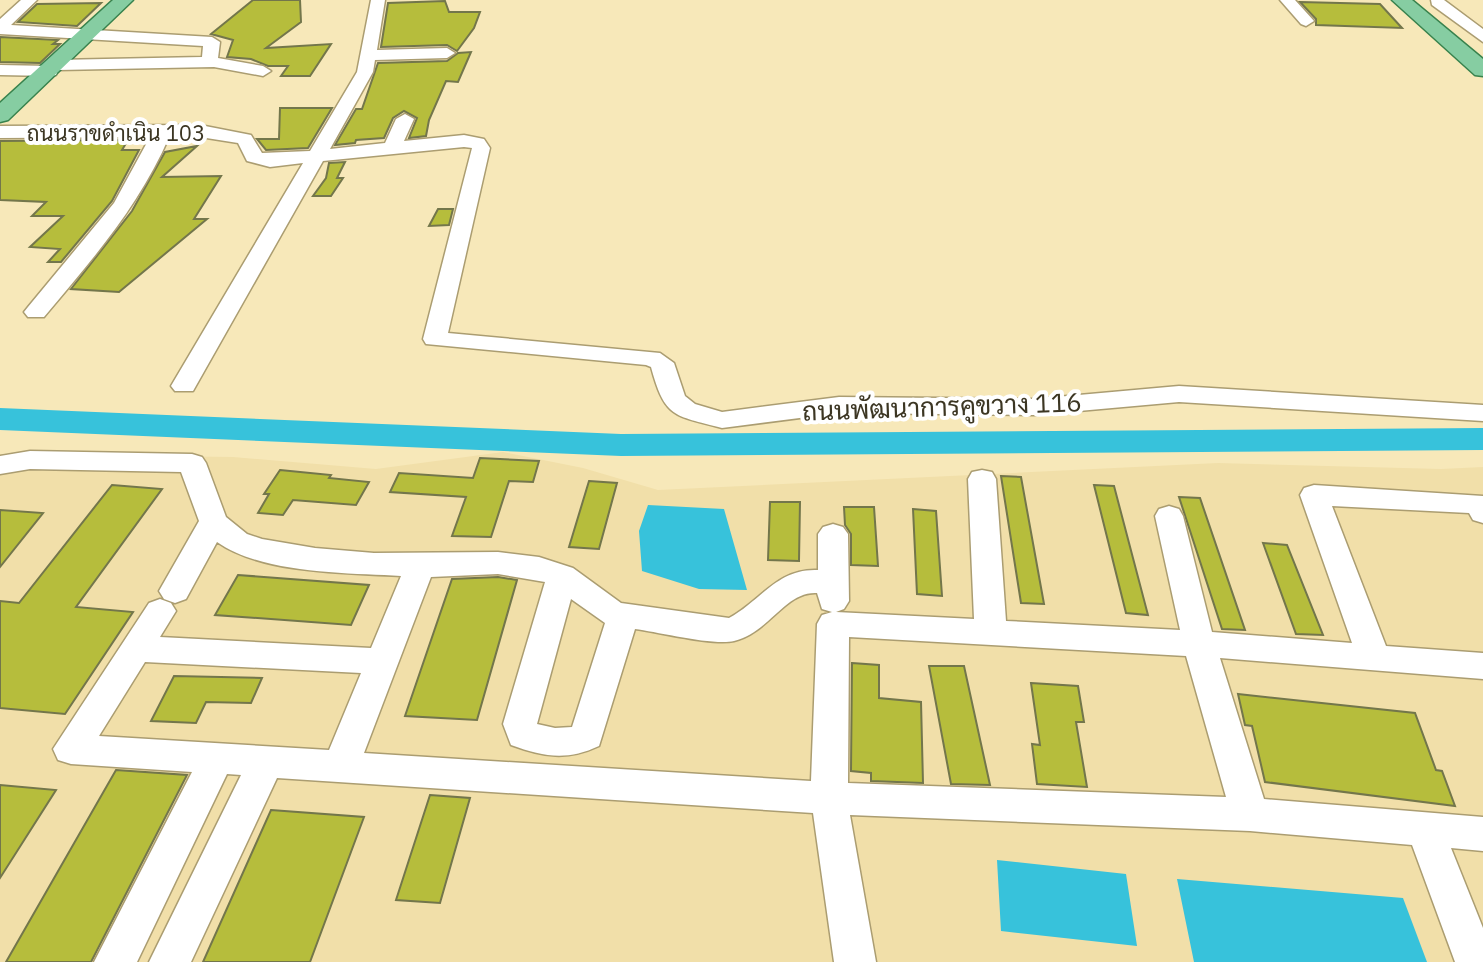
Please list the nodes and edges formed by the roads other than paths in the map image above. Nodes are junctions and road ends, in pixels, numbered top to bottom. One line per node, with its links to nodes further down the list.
1 (30, 0): 9 (street)
2 (124, 0): 3 (street); 12 (main road)
3 (133, 0)
4 (378, 0): 14 (street)
5 (1287, 0): 8 (street)
6 (1401, 0): 10 (main road)
7 (1437, 2): 11 (street)
8 (1306, 21)
9 (2, 27): 12 (street)
10 (1437, 31): 11 (street); 18 (main road)
11 (1481, 33)
12 (88, 36): 15 (street); 16 (main road)
13 (447, 53): 14 (street)
14 (368, 55): 24 (street)
15 (209, 62): 16 (street); 19 (street)
16 (54, 68): 17 (street); 20 (main road)
17 (0, 70)
18 (1483, 70)
19 (263, 71)
20 (1, 118): 22 (street, ถนนราขดำเนิน 103)
21 (405, 119): 23 (street)
22 (162, 131): 24 (street, ถนนราขดำเนิน 103); 25 (street)
23 (392, 148): 24 (street, ถนนราขดำเนิน 103); 26 (street, ถนนราขดำเนิน 103)
24 (315, 158): 27 (street)
25 (36, 312)
26 (435, 339): 28 (street, ถนนพัฒนาการคูขวาง 116)
27 (184, 386)
28 (1483, 413)
29 (0, 465): 33 (street)
30 (982, 479): 40 (street)
31 (1483, 513): 43 (street)
32 (1169, 516): 41 (street)
33 (213, 522): 35 (street); 42 (street)
34 (833, 534): 37 (street)
35 (420, 566): 36 (street); 44 (street)
36 (562, 576): 38 (street); 38 (street)
37 (833, 583): 38 (street); 39 (street)
38 (623, 615)
39 (833, 624): 40 (street); 49 (street)
40 (991, 631): 41 (street)
41 (1199, 644): 43 (street); 50 (street)
42 (136, 649): 44 (street); 46 (street)
43 (1374, 658): 45 (street)
44 (380, 661): 48 (street)
45 (1483, 666)
46 (216, 760): 47 (street); 54 (street)
47 (266, 762): 48 (street); 55 (street)
48 (340, 768): 49 (street)
49 (829, 798): 50 (street); 56 (street)
50 (1250, 814): 51 (street)
51 (1425, 830): 52 (street); 53 (street)
52 (1483, 834)
53 (1477, 958)
54 (115, 962)
55 (170, 962)
56 (855, 962)

